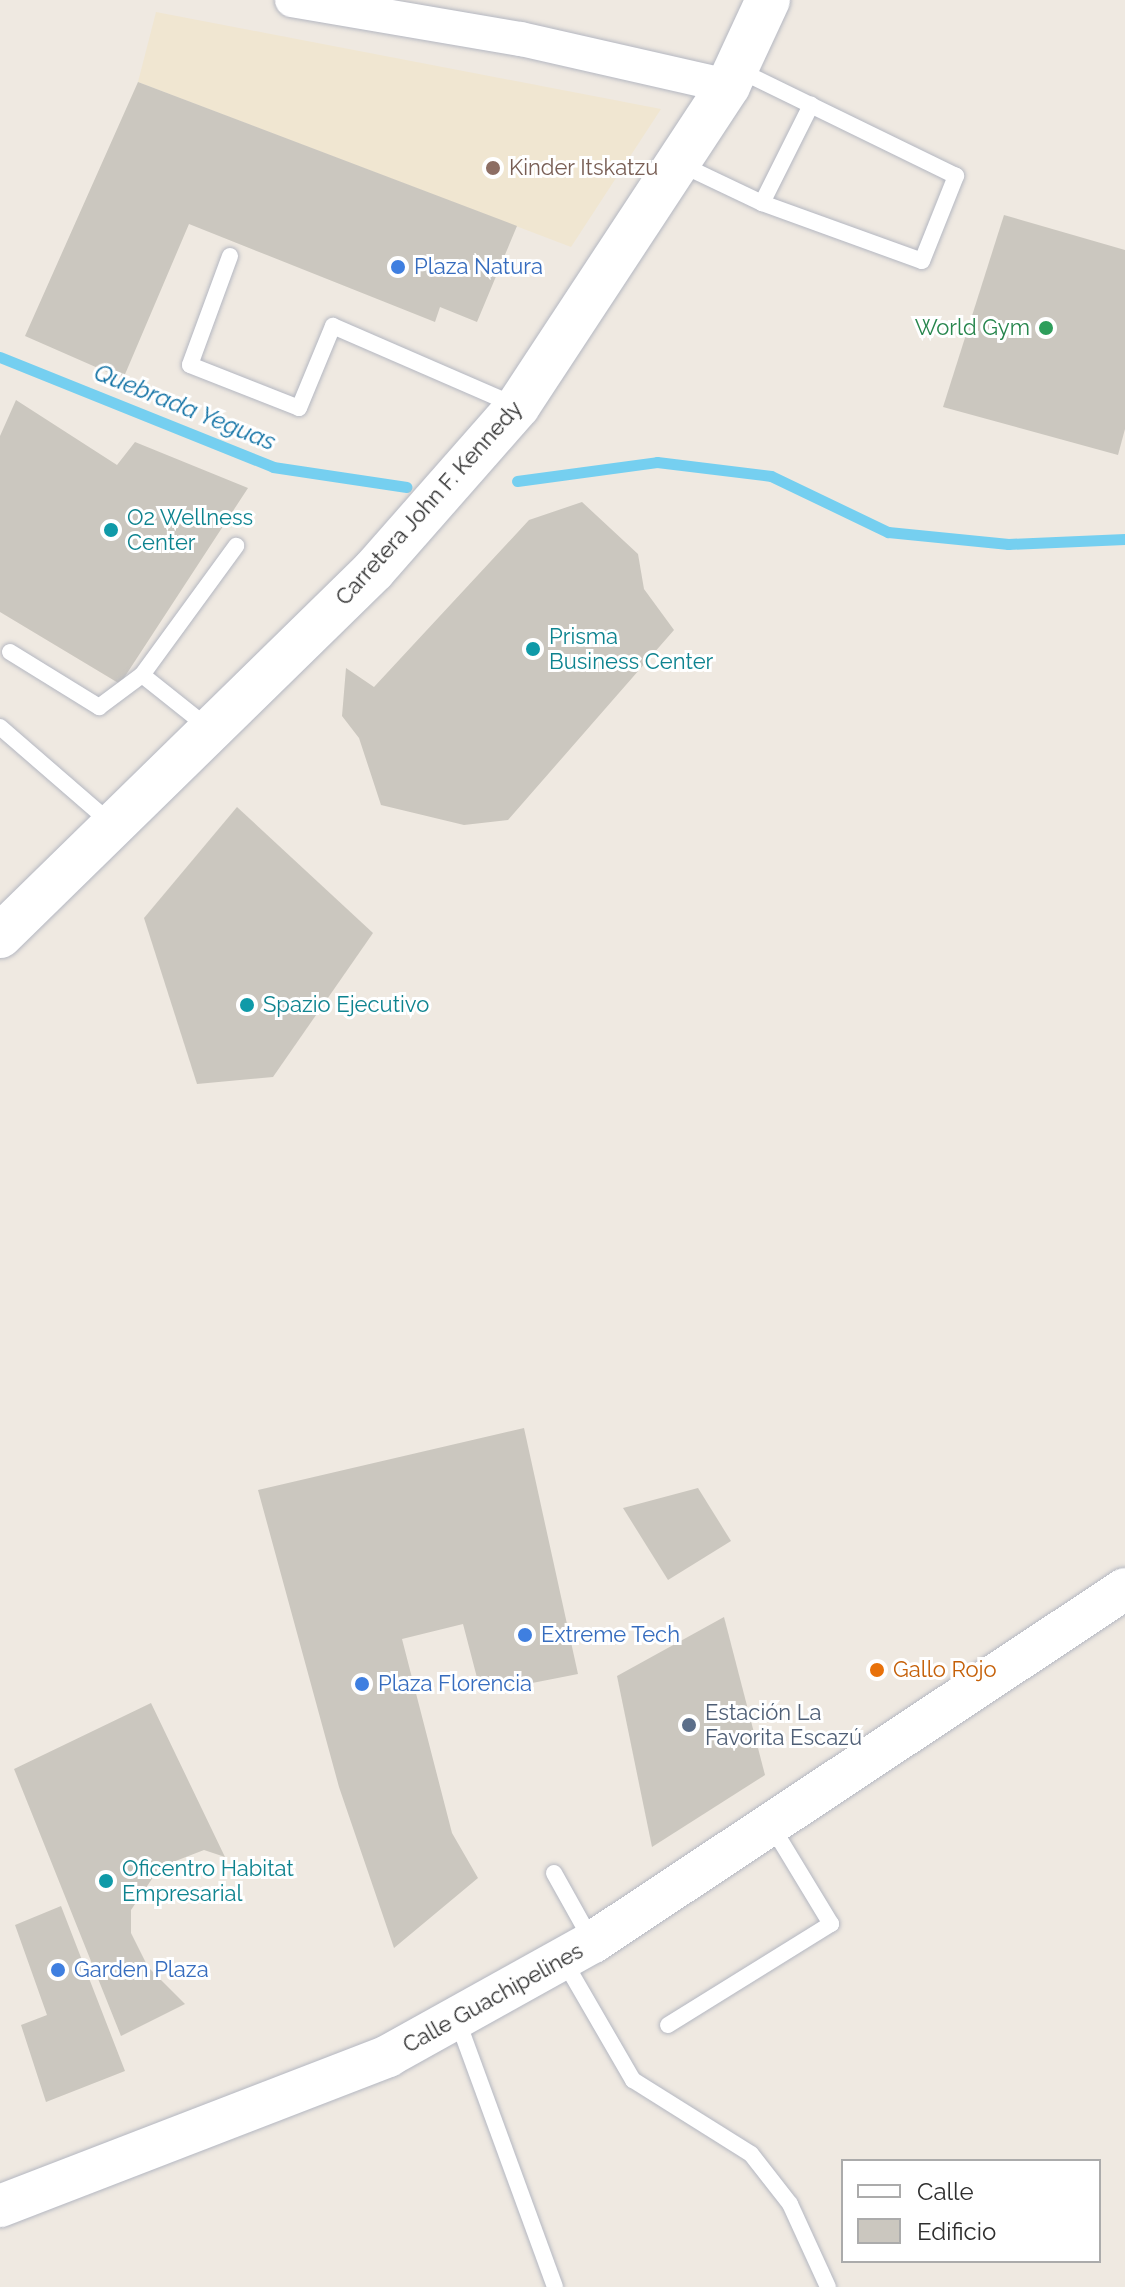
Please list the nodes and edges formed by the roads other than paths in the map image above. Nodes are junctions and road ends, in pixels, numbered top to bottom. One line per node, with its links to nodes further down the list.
1 (292, 0): 3 (street)
2 (768, 0): 3 (main road, Carretera John F. Kennedy)
3 (732, 77): 4 (lane); 5 (main road, Carretera John F. Kennedy)
4 (811, 105): 6 (lane); 6 (lane)
5 (680, 164): 6 (lane); 8 (main road, Carretera John F. Kennedy)
6 (762, 203)
7 (230, 256): 8 (lane)
8 (518, 406): 13 (main road, Carretera John F. Kennedy)
9 (236, 546): 11 (lane)
10 (10, 652): 11 (lane)
11 (142, 675): 13 (lane)
12 (0, 727): 14 (lane)
13 (211, 730): 14 (main road, Carretera John F. Kennedy)
14 (115, 826): 15 (main road, Carretera John F. Kennedy)
15 (0, 936)
16 (1125, 1589): 17 (street, Calle Guachipelines)
17 (770, 1824): 19 (street, Calle Guachipelines); 21 (lane)
18 (554, 1873): 19 (lane)
19 (578, 1951): 20 (street, Calle Guachipelines); 24 (lane)
20 (457, 2018): 22 (street, Calle Guachipelines); 23 (lane)
21 (668, 2025)
22 (0, 2206)
23 (555, 2287)
24 (828, 2287)

